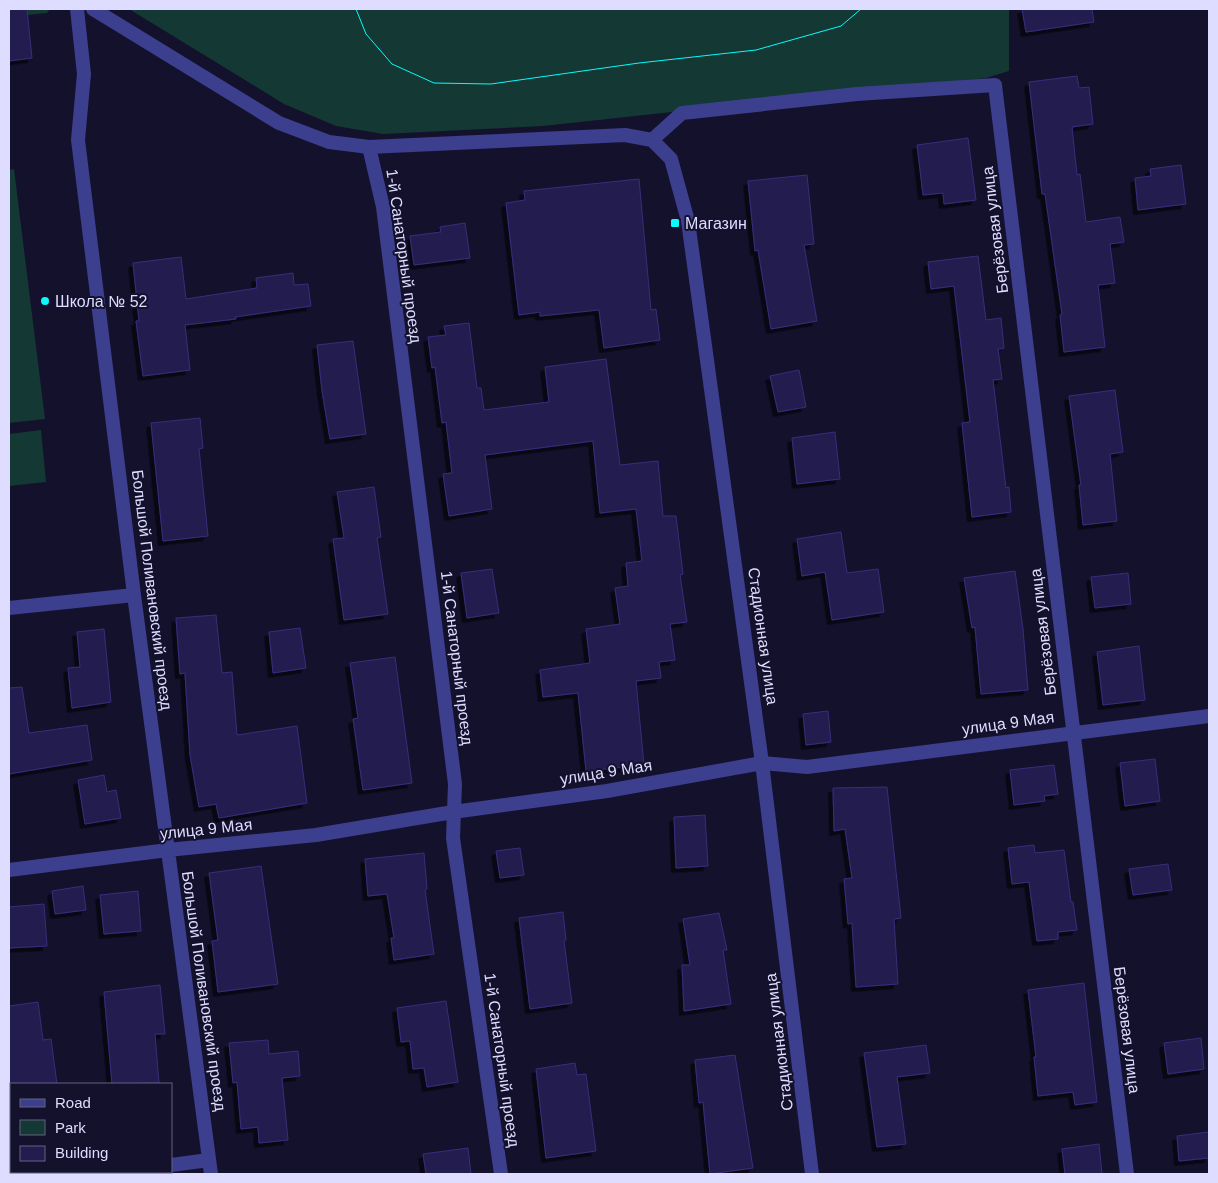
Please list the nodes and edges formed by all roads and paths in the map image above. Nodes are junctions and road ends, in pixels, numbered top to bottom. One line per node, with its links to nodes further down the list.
1 (77, 9): 5 (street, Большой Поливановский проезд)
2 (93, 9): 4 (street)
3 (652, 140): 4 (street); 8 (street, Берёзовая улица); 9 (street, Стадионная улица)
4 (369, 147): 10 (street, 1-й Санаторный проезд)
5 (134, 595): 6 (street); 11 (street, Большой Поливановский проезд)
6 (9, 608)
7 (1209, 716): 8 (street, улица 9 Мая)
8 (1073, 732): 9 (street, улица 9 Мая); 17 (street, Берёзовая улица)
9 (762, 763): 10 (street, улица 9 Мая); 16 (street, Стадионная улица)
10 (453, 812): 11 (street, улица 9 Мая); 15 (street, 1-й Санаторный проезд)
11 (168, 850): 12 (street, улица 9 Мая); 14 (street, Большой Поливановский проезд)
12 (9, 870)
13 (172, 1165): 14 (street)
14 (210, 1167)
15 (501, 1174)
16 (812, 1174)
17 (1127, 1174)

